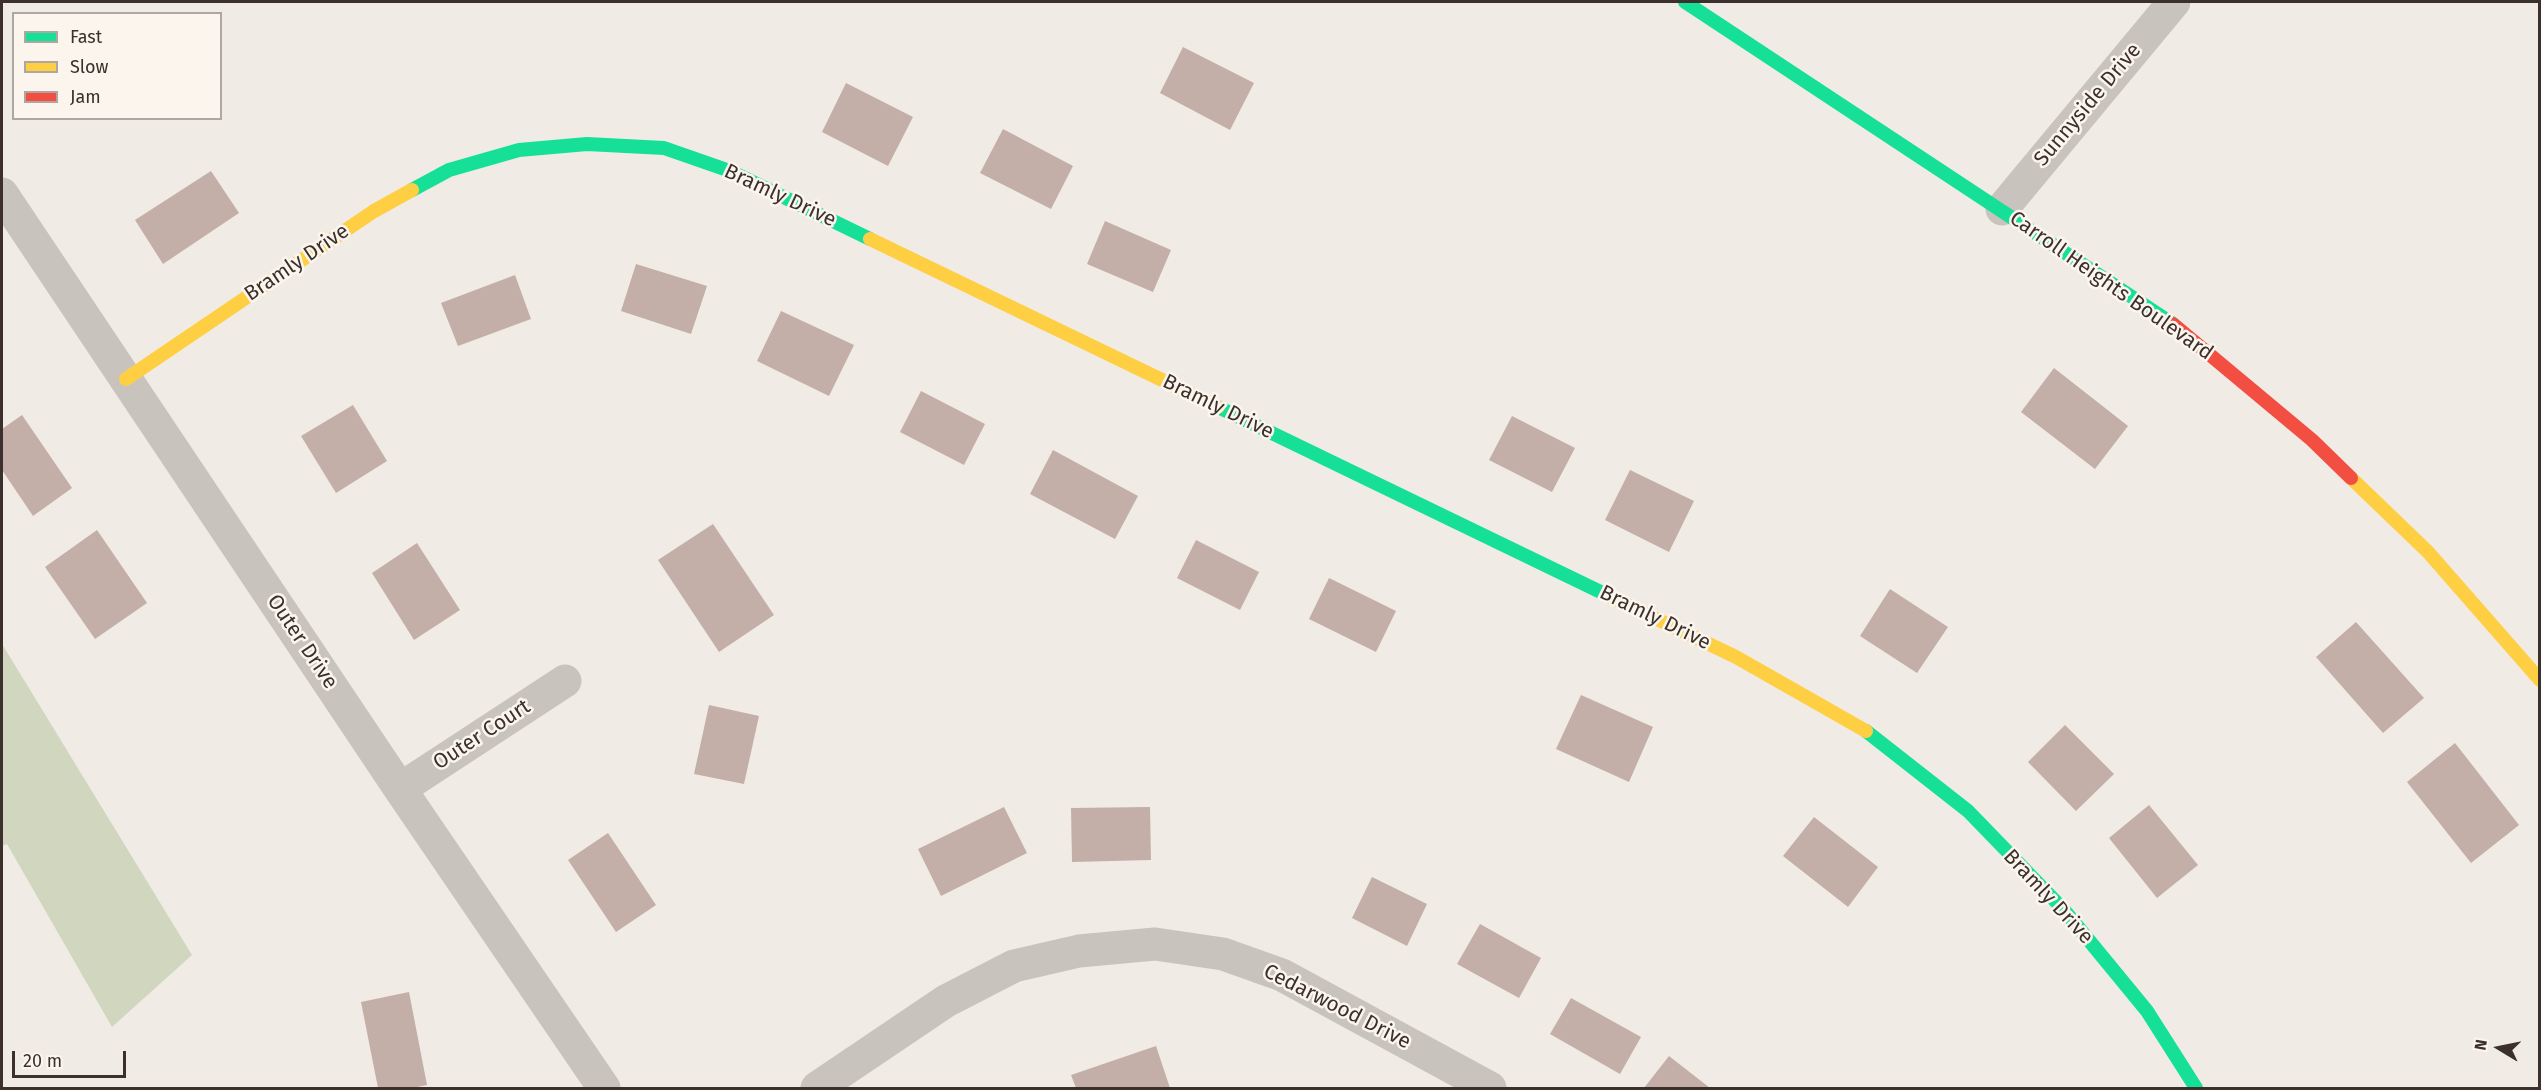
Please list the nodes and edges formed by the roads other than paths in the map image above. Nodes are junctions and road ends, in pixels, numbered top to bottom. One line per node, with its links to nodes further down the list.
1 (1685, 2): 4 (street, Carroll Heights Boulevard)
2 (2175, 2): 4 (street, Sunnyside Drive)
3 (2, 194): 5 (street, Outer Drive)
4 (2002, 209): 6 (street, Carroll Heights Boulevard)
5 (126, 379): 8 (street, Outer Drive); 12 (street, Bramly Drive)
6 (2540, 680)
7 (565, 681): 8 (street, Outer Court)
8 (399, 789): 9 (street, Outer Drive)
9 (600, 1087)
10 (817, 1089): 11 (street, Cedarwood Drive)
11 (1490, 1089)
12 (2196, 1089)

